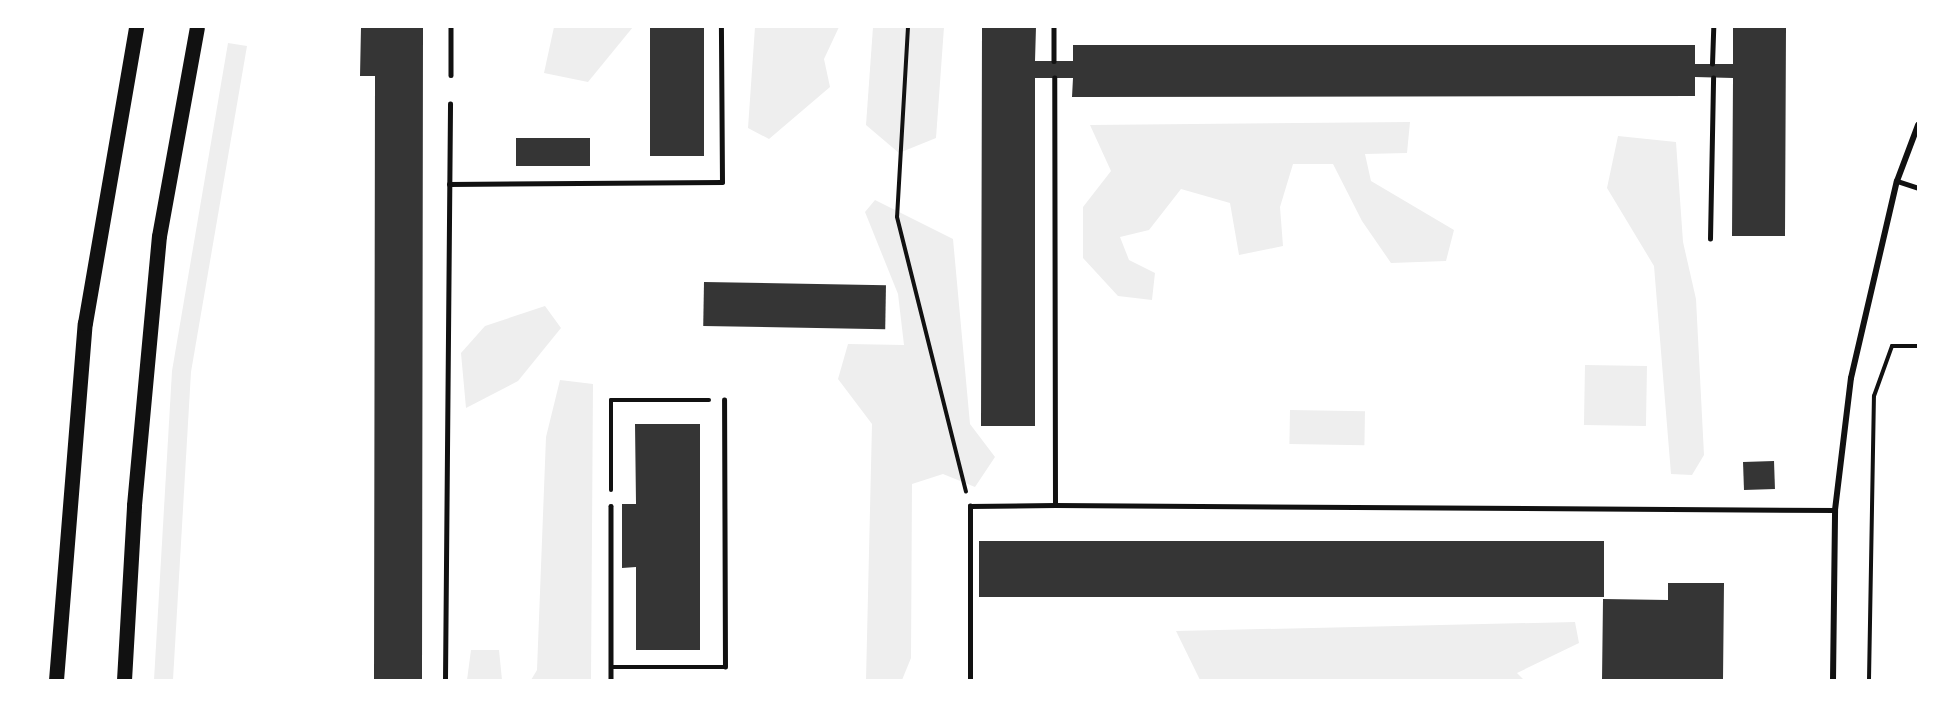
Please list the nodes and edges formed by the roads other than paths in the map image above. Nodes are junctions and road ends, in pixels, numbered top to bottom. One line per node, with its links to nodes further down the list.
1 (136, 27): 23 (main road)
2 (197, 27): 24 (main road)
3 (451, 27): 9 (lane)
4 (721, 27): 15 (lane)
5 (1054, 27): 7 (lane)
6 (1713, 27): 8 (lane)
7 (1054, 61)
8 (1713, 64)
9 (451, 75)
10 (1054, 78): 19 (lane)
11 (1713, 78): 17 (lane)
12 (450, 104): 15 (lane)
13 (1918, 125): 14 (street)
14 (1897, 181): 16 (lane); 21 (street)
15 (449, 184): 25 (lane)
16 (1918, 188)
17 (1710, 240)
18 (724, 400): 22 (lane)
19 (1055, 505): 21 (lane); 27 (lane)
20 (611, 506): 22 (lane)
21 (1835, 510): 28 (street)
22 (611, 667): 26 (lane)
23 (56, 680)
24 (124, 680)
25 (445, 680)
26 (611, 680)
27 (970, 680)
28 (1833, 680)

